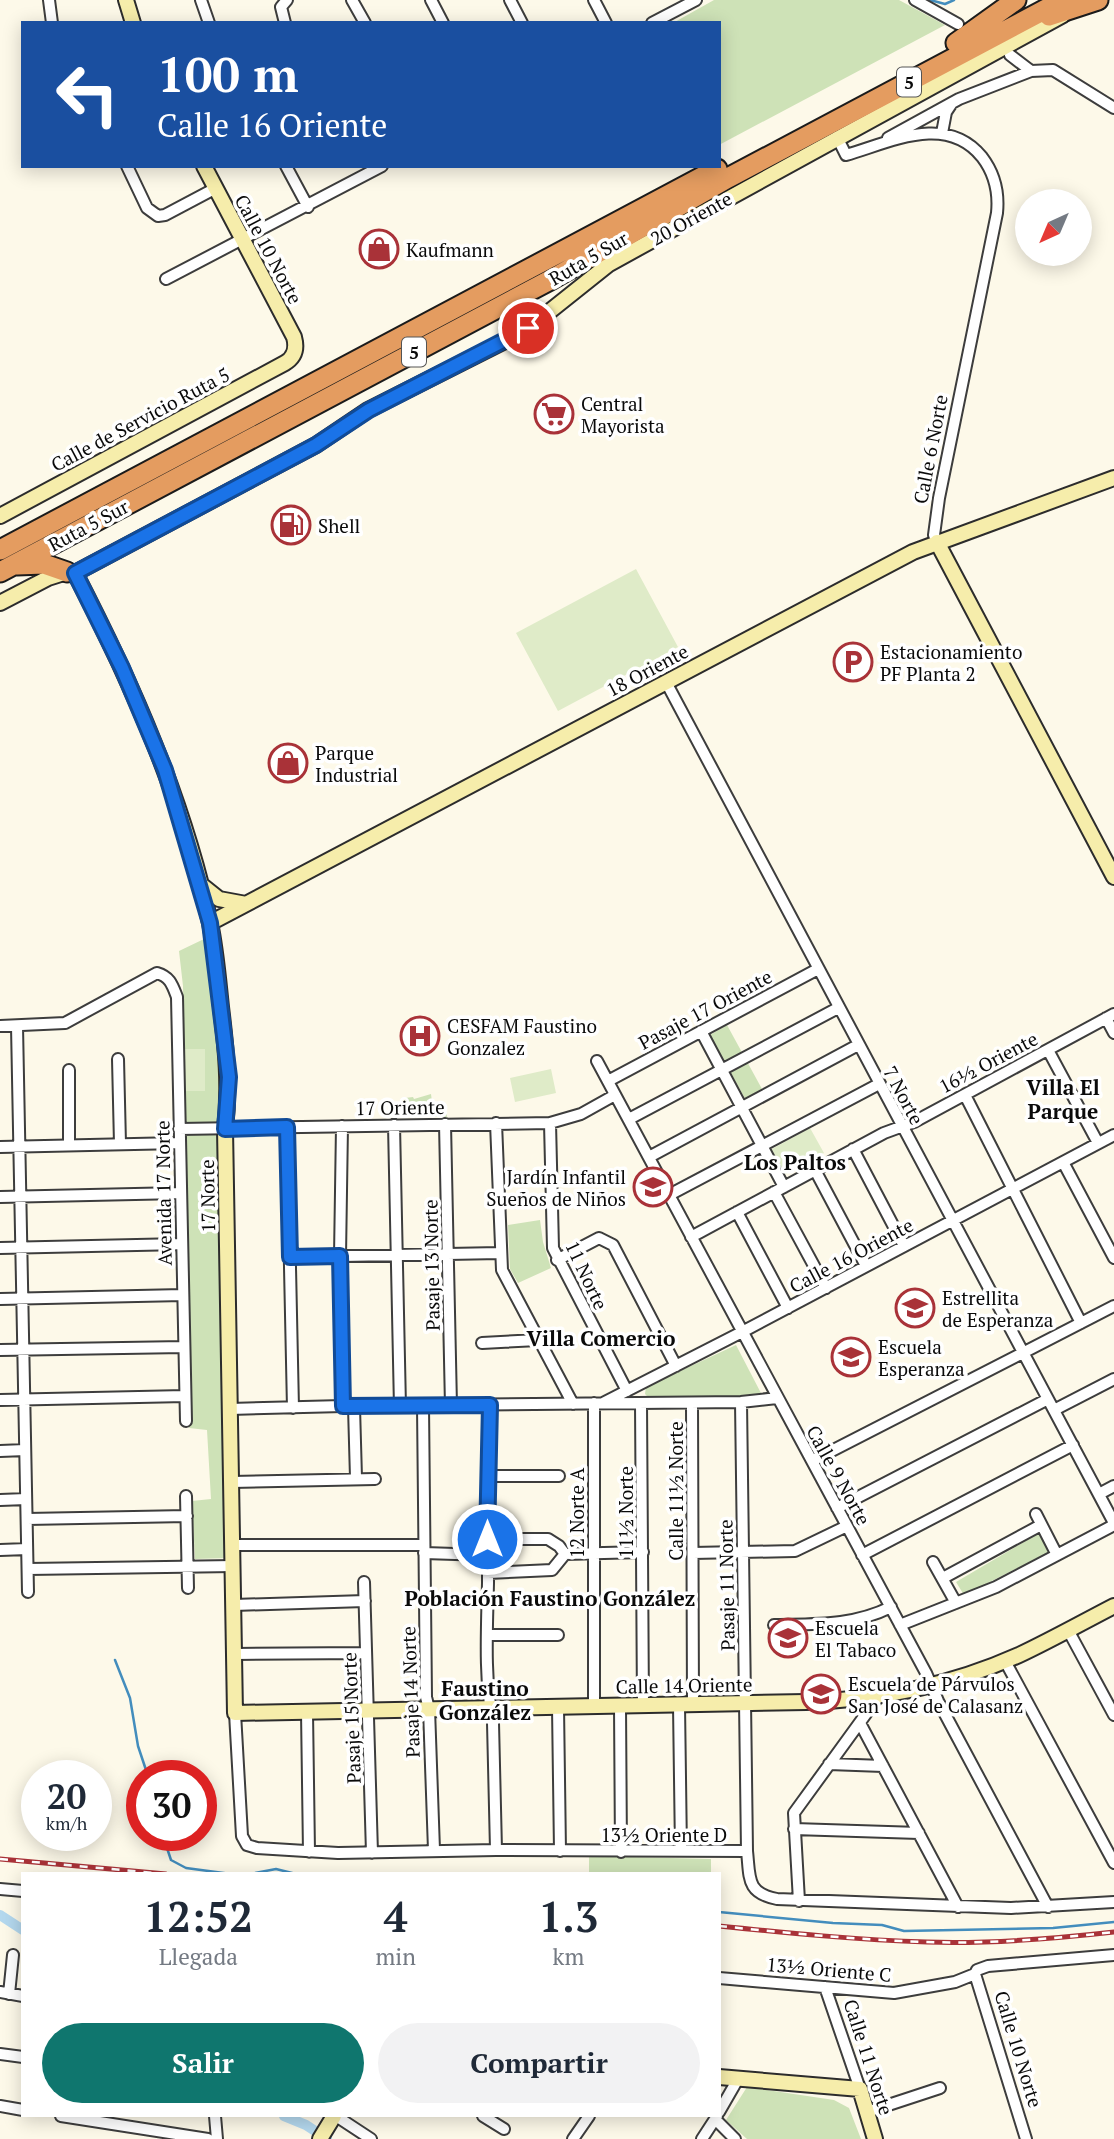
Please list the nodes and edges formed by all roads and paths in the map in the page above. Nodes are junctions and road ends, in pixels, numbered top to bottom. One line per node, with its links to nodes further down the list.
1 (49, 0): 16 (street)
2 (126, 0): 17 (street)
3 (201, 0): 18 (street)
4 (352, 0): 20 (street)
5 (432, 0): 21 (street)
6 (510, 0): 22 (street)
7 (594, 0): 23 (street)
8 (696, 0): 24 (street)
9 (915, 0): 15 (street)
10 (1016, 0): 25 (highway)
11 (1036, 0): 25 (highway, Ruta 5 Sur / 5)
12 (1098, 0): 14 (highway)
13 (284, 3): 19 (street)
14 (1067, 5): 31 (street, 20 Oriente); 47 (highway, Ruta 5 Sur / 5)
15 (937, 6): 25 (street)
16 (52, 21)
17 (132, 21)
18 (208, 21)
19 (285, 21)
20 (364, 21)
21 (442, 21)
22 (521, 21)
23 (605, 21)
24 (656, 21)
25 (957, 33): 33 (highway, Ruta 5 Sur / 5)
26 (1010, 55): 27 (street)
27 (1031, 71): 28 (street); 29 (street)
28 (952, 103): 30 (street); 32 (street)
29 (1114, 108)
30 (942, 133): 32 (street); 46 (street, Calle 6 Norte)
31 (837, 137): 32 (street); 48 (street, 20 Oriente)
32 (869, 149)
33 (721, 164)
34 (128, 168): 39 (street)
35 (205, 168): 39 (street, Calle 10 Norte)
36 (287, 168): 40 (street)
37 (714, 168): 47 (highway, Ruta 5 Sur / 5)
38 (362, 171): 40 (street)
39 (216, 188): 41 (street, Calle 10 Norte)
40 (308, 207): 41 (street)
41 (243, 239): 42 (street); 43 (street, Calle 10 Norte)
42 (166, 279)
43 (295, 352): 45 (street, Calle de Servicio Ruta 5)
44 (1114, 478): 46 (street, 18 Oriente)
45 (0, 516)
46 (937, 542): 50 (street, 18 Oriente); 51 (street, Calle 6 Norte)
47 (3, 563): 48 (highway)
48 (71, 572): 49 (street); 52 (street, 17 Norte)
49 (0, 603)
50 (666, 682): 53 (street, 18 Oriente); 55 (street, 7 Norte)
51 (1114, 877)
52 (199, 883): 53 (street); 54 (street, 17 Norte)
53 (246, 904): 54 (street, 18 Oriente)
54 (210, 923): 82 (street, 17 Norte)
55 (818, 969): 56 (street, 7 Norte); 60 (street, Pasaje 17 Oriente)
56 (838, 1008): 62 (street, 7 Norte); 67 (street)
57 (1110, 1016): 61 (street); 63 (street, 16½ Oriente)
58 (0, 1026): 59 (street)
59 (17, 1026): 81 (street, Avenida 17 Norte); 88 (street)
60 (701, 1031): 67 (street); 68 (street, Pasaje 17 Oriente)
61 (1114, 1033)
62 (858, 1045): 69 (street, 7 Norte); 72 (street)
63 (1048, 1050): 71 (street, 16½ Oriente); 85 (street)
64 (118, 1059): 86 (street)
65 (597, 1060): 68 (street, Calle 9 Norte)
66 (69, 1070): 87 (street)
67 (722, 1070): 72 (street); 73 (street)
68 (608, 1081): 70 (street, Calle 9 Norte)
69 (879, 1084): 80 (street, 7 Norte); 89 (street)
70 (615, 1095): 73 (street, Calle 9 Norte); 74 (street, 17 Oriente)
71 (965, 1095): 80 (street, 16½ Oriente); 96 (street)
72 (742, 1107): 89 (street); 92 (street)
73 (629, 1119): 92 (street, Calle 9 Norte)
74 (550, 1123): 76 (street, 17 Oriente); 114 (street, 11 Norte)
75 (445, 1124): 76 (street, 17 Oriente); 77 (street, 17 Oriente); 110 (street, Pasaje 13 Norte)
76 (496, 1124): 108 (street)
77 (394, 1125): 78 (street, 17 Oriente); 109 (street)
78 (342, 1126): 79 (street, 17 Oriente); 111 (street)
79 (287, 1127): 82 (street, 17 Oriente); 112 (street)
80 (902, 1127): 91 (street, 16½ Oriente); 102 (street, 7 Norte)
81 (179, 1129): 82 (street, 17 Oriente); 84 (street, Avenida 17 Norte)
82 (225, 1129): 149 (street, 17 Norte)
83 (1114, 1135): 85 (street, Calle 16 Oriente)
84 (179, 1143): 86 (street); 97 (street, Avenida 17 Norte)
85 (1098, 1143): 93 (street, Calle 16 Oriente)
86 (120, 1144): 87 (street)
87 (69, 1145): 88 (street)
88 (19, 1146): 90 (street); 99 (street)
89 (762, 1146): 95 (street); 98 (street)
90 (0, 1147)
91 (853, 1149): 94 (street, 16½ Oriente); 105 (street)
92 (649, 1157): 98 (street, Calle 9 Norte)
93 (1063, 1162): 96 (street, Calle 16 Oriente); 113 (street)
94 (815, 1170): 95 (street, 16½ Oriente); 115 (street)
95 (779, 1189): 101 (street, 16½ Oriente); 116 (street)
96 (1012, 1189): 102 (street, Calle 16 Oriente); 122 (street)
97 (180, 1193): 99 (street); 104 (street, Avenida 17 Norte)
98 (669, 1195): 103 (street, Calle 9 Norte)
99 (20, 1196): 100 (street); 106 (street)
100 (0, 1197)
101 (737, 1212): 103 (street, 16½ Oriente); 121 (street)
102 (953, 1220): 105 (street, Calle 16 Oriente); 129 (street, 7 Norte)
103 (691, 1237): 123 (street, Calle 9 Norte)
104 (182, 1244): 106 (street); 117 (street, Avenida 17 Norte)
105 (904, 1246): 115 (street, Calle 16 Oriente)
106 (21, 1247): 107 (street); 118 (street)
107 (0, 1248)
108 (500, 1253): 110 (street); 124 (street)
109 (396, 1255): 110 (street); 111 (street); 147 (street)
110 (448, 1255): 146 (street, Pasaje 13 Norte)
111 (340, 1256): 112 (street); 144 (street)
112 (290, 1257): 148 (street)
113 (1114, 1258)
114 (557, 1260): 130 (street); 132 (street, 11 Norte)
115 (866, 1266): 116 (street, Calle 16 Oriente)
116 (826, 1288): 121 (street, Calle 16 Oriente)
117 (183, 1295): 118 (street); 126 (street, Avenida 17 Norte)
118 (22, 1298): 119 (street); 128 (street)
119 (0, 1299)
120 (1114, 1306): 122 (street)
121 (788, 1308): 123 (street, Calle 16 Oriente)
122 (1081, 1323): 129 (street)
123 (742, 1332): 130 (street, Calle 16 Oriente); 134 (street, Calle 9 Norte)
124 (538, 1340): 125 (street); 142 (street)
125 (482, 1343)
126 (184, 1347): 128 (street); 133 (street, Avenida 17 Norte)
127 (0, 1350): 128 (street)
128 (23, 1350): 135 (street)
129 (1023, 1351): 136 (street, 7 Norte); 155 (street)
130 (676, 1366): 132 (street, Calle 16 Oriente)
131 (1114, 1379): 150 (street)
132 (627, 1391): 139 (street, Calle 16 Oriente)
133 (185, 1396): 135 (street); 151 (street, Avenida 17 Norte)
134 (777, 1398): 138 (street, Calle 16 Oriente); 155 (street, Calle 9 Norte)
135 (24, 1399): 137 (street); 153 (street)
136 (1048, 1399): 150 (street, 7 Norte); 166 (street)
137 (0, 1400)
138 (741, 1402): 141 (street, Calle 16 Oriente); 177 (street, Pasaje 11 Norte)
139 (598, 1403): 140 (street, Calle 16 Oriente); 142 (street, Calle 16 Oriente); 178 (street, 12 Norte A)
140 (641, 1403): 141 (street, Calle 16 Oriente); 176 (street, 11½ Norte)
141 (692, 1403): 179 (street, Calle 11½ Norte)
142 (573, 1404): 143 (street, Calle 16 Oriente)
143 (490, 1405): 146 (street, Calle 16 Oriente); 156 (street)
144 (349, 1406): 147 (street, Calle 16 Oriente); 148 (street, Calle 16 Oriente); 158 (street)
145 (423, 1406): 146 (street, Calle 16 Oriente); 147 (street, Calle 16 Oriente); 174 (street, Pasaje 14 Norte)
146 (452, 1406)
147 (400, 1407)
148 (293, 1408): 149 (street, Calle 16 Oriente)
149 (230, 1409): 160 (street, 17 Norte)
150 (1054, 1410): 152 (street, 7 Norte)
151 (186, 1421)
152 (1073, 1445): 162 (street, 7 Norte); 182 (street)
153 (26, 1450): 154 (street); 164 (street)
154 (0, 1451)
155 (812, 1461): 166 (street, Calle 9 Norte)
156 (487, 1476): 157 (street); 171 (street)
157 (559, 1476)
158 (356, 1478): 159 (street); 160 (street)
159 (375, 1479)
160 (232, 1482): 172 (street, 17 Norte)
161 (1114, 1486): 162 (street)
162 (1098, 1494): 169 (street, 7 Norte)
163 (186, 1496): 167 (street)
164 (26, 1499): 165 (street); 168 (street)
165 (0, 1500)
166 (837, 1508): 170 (street, Calle 9 Norte)
167 (187, 1516): 168 (street); 185 (street)
168 (27, 1519): 173 (street)
169 (1114, 1524): 183 (street)
170 (847, 1526): 177 (street); 182 (street, Calle 9 Norte)
171 (487, 1539): 180 (street); 181 (street)
172 (233, 1545): 174 (street); 186 (street, 17 Norte)
173 (27, 1549): 175 (street); 187 (street)
174 (424, 1549): 181 (street); 215 (street, Pasaje 14 Norte)
175 (0, 1550)
176 (643, 1552): 178 (street); 209 (street, 11½ Norte)
177 (743, 1552): 179 (street); 208 (street, Pasaje 11 Norte)
178 (593, 1553): 180 (street); 211 (street, 12 Norte A)
179 (693, 1553): 210 (street, Calle 11½ Norte)
180 (565, 1554): 188 (street)
181 (487, 1555): 188 (street)
182 (862, 1555): 197 (street, Calle 9 Norte)
183 (1057, 1555): 189 (street); 194 (street)
184 (933, 1562): 189 (street)
185 (187, 1566): 186 (street); 187 (street); 191 (street)
186 (233, 1566): 195 (street, 17 Norte)
187 (28, 1569): 192 (street)
188 (488, 1573): 201 (street)
189 (943, 1578): 194 (street)
190 (364, 1582): 193 (street, Pasaje 15 Norte)
191 (188, 1588)
192 (28, 1592)
193 (365, 1601): 195 (street); 203 (street, Pasaje 15 Norte)
194 (956, 1603): 199 (street)
195 (234, 1605): 204 (street, 17 Norte)
196 (1114, 1606): 200 (street, Calle 14 Oriente)
197 (891, 1607): 198 (street); 199 (street, Calle 9 Norte)
198 (774, 1625)
199 (900, 1625): 206 (street, Calle 9 Norte)
200 (1069, 1630): 205 (street, Calle 14 Oriente); 219 (street)
201 (487, 1635): 202 (street); 214 (street)
202 (558, 1635)
203 (366, 1653): 204 (street); 216 (street, Pasaje 15 Norte)
204 (236, 1654): 218 (street, 17 Norte)
205 (1005, 1661): 206 (street, Calle 14 Oriente); 234 (street)
206 (931, 1685): 207 (street, Calle 14 Oriente); 240 (street, Calle 9 Norte)
207 (879, 1696): 208 (street, Calle 14 Oriente); 220 (street)
208 (744, 1703): 210 (street, Calle 14 Oriente); 230 (street, Pasaje 11 Norte)
209 (643, 1705): 210 (street, Calle 14 Oriente); 212 (street, Calle 14 Oriente)
210 (686, 1705): 229 (street, Calle 11½ Norte)
211 (594, 1706): 212 (street, Calle 14 Oriente); 213 (street, Calle 14 Oriente)
212 (620, 1706): 232 (street)
213 (558, 1707): 214 (street, Calle 14 Oriente); 228 (street)
214 (490, 1708): 215 (street, Calle 14 Oriente); 227 (street)
215 (429, 1709): 216 (street, Calle 14 Oriente); 226 (street, Pasaje 14 Norte)
216 (368, 1710): 217 (street, Calle 14 Oriente); 233 (street, Pasaje 15 Norte)
217 (307, 1712): 218 (street, Calle 14 Oriente); 231 (street)
218 (235, 1713): 225 (street, 17 Norte)
219 (1114, 1715)
220 (860, 1723): 221 (street); 222 (street)
221 (830, 1764): 222 (street); 223 (street)
222 (883, 1766): 224 (street)
223 (794, 1829): 224 (street); 237 (street)
224 (919, 1833): 239 (street)
225 (247, 1845): 231 (street, 13½ Oriente D)
226 (434, 1850): 227 (street, 13½ Oriente D); 233 (street, 13½ Oriente D)
227 (496, 1850): 228 (street, 13½ Oriente D)
228 (560, 1851): 232 (street, 13½ Oriente D)
229 (681, 1851): 230 (street, 13½ Oriente D); 232 (street, 13½ Oriente D)
230 (747, 1851): 237 (street, 13½ Oriente D)
231 (309, 1852): 233 (street, 13½ Oriente D)
232 (621, 1852)
233 (372, 1853)
234 (1114, 1863)
235 (0, 1889): 236 (street)
236 (21, 1891)
237 (799, 1901): 239 (street, 13½ Oriente D)
238 (1114, 1902): 240 (street, 13½ Oriente D)
239 (958, 1907): 240 (street, 13½ Oriente D)
240 (1048, 1907)
241 (13, 1955): 246 (street)
242 (1114, 1955): 243 (street, 13½ Oriente C)
243 (976, 1972): 245 (street, 13½ Oriente C); 272 (street, Calle 10 Norte)
244 (721, 1978): 245 (street, 13½ Oriente C)
245 (825, 1987): 252 (street, Calle 11 Norte)
246 (4, 1993)
247 (0, 2054): 248 (street)
248 (21, 2057)
249 (721, 2077): 250 (street)
250 (738, 2079): 252 (street); 254 (street)
251 (940, 2088): 256 (street)
252 (860, 2089): 256 (street, Calle 11 Norte)
253 (0, 2106): 255 (street)
254 (721, 2109)
255 (21, 2110)
256 (867, 2112): 271 (street, Calle 11 Norte)
257 (67, 2117): 265 (street)
258 (215, 2117): 266 (street)
259 (485, 2117): 264 (street)
260 (588, 2117): 268 (street)
261 (716, 2117): 269 (street)
262 (718, 2117): 270 (street)
263 (329, 2125): 267 (street)
264 (503, 2129)
265 (208, 2139)
266 (217, 2139)
267 (371, 2139)
268 (573, 2139)
269 (702, 2139)
270 (735, 2139)
271 (875, 2139)
272 (1026, 2139)

